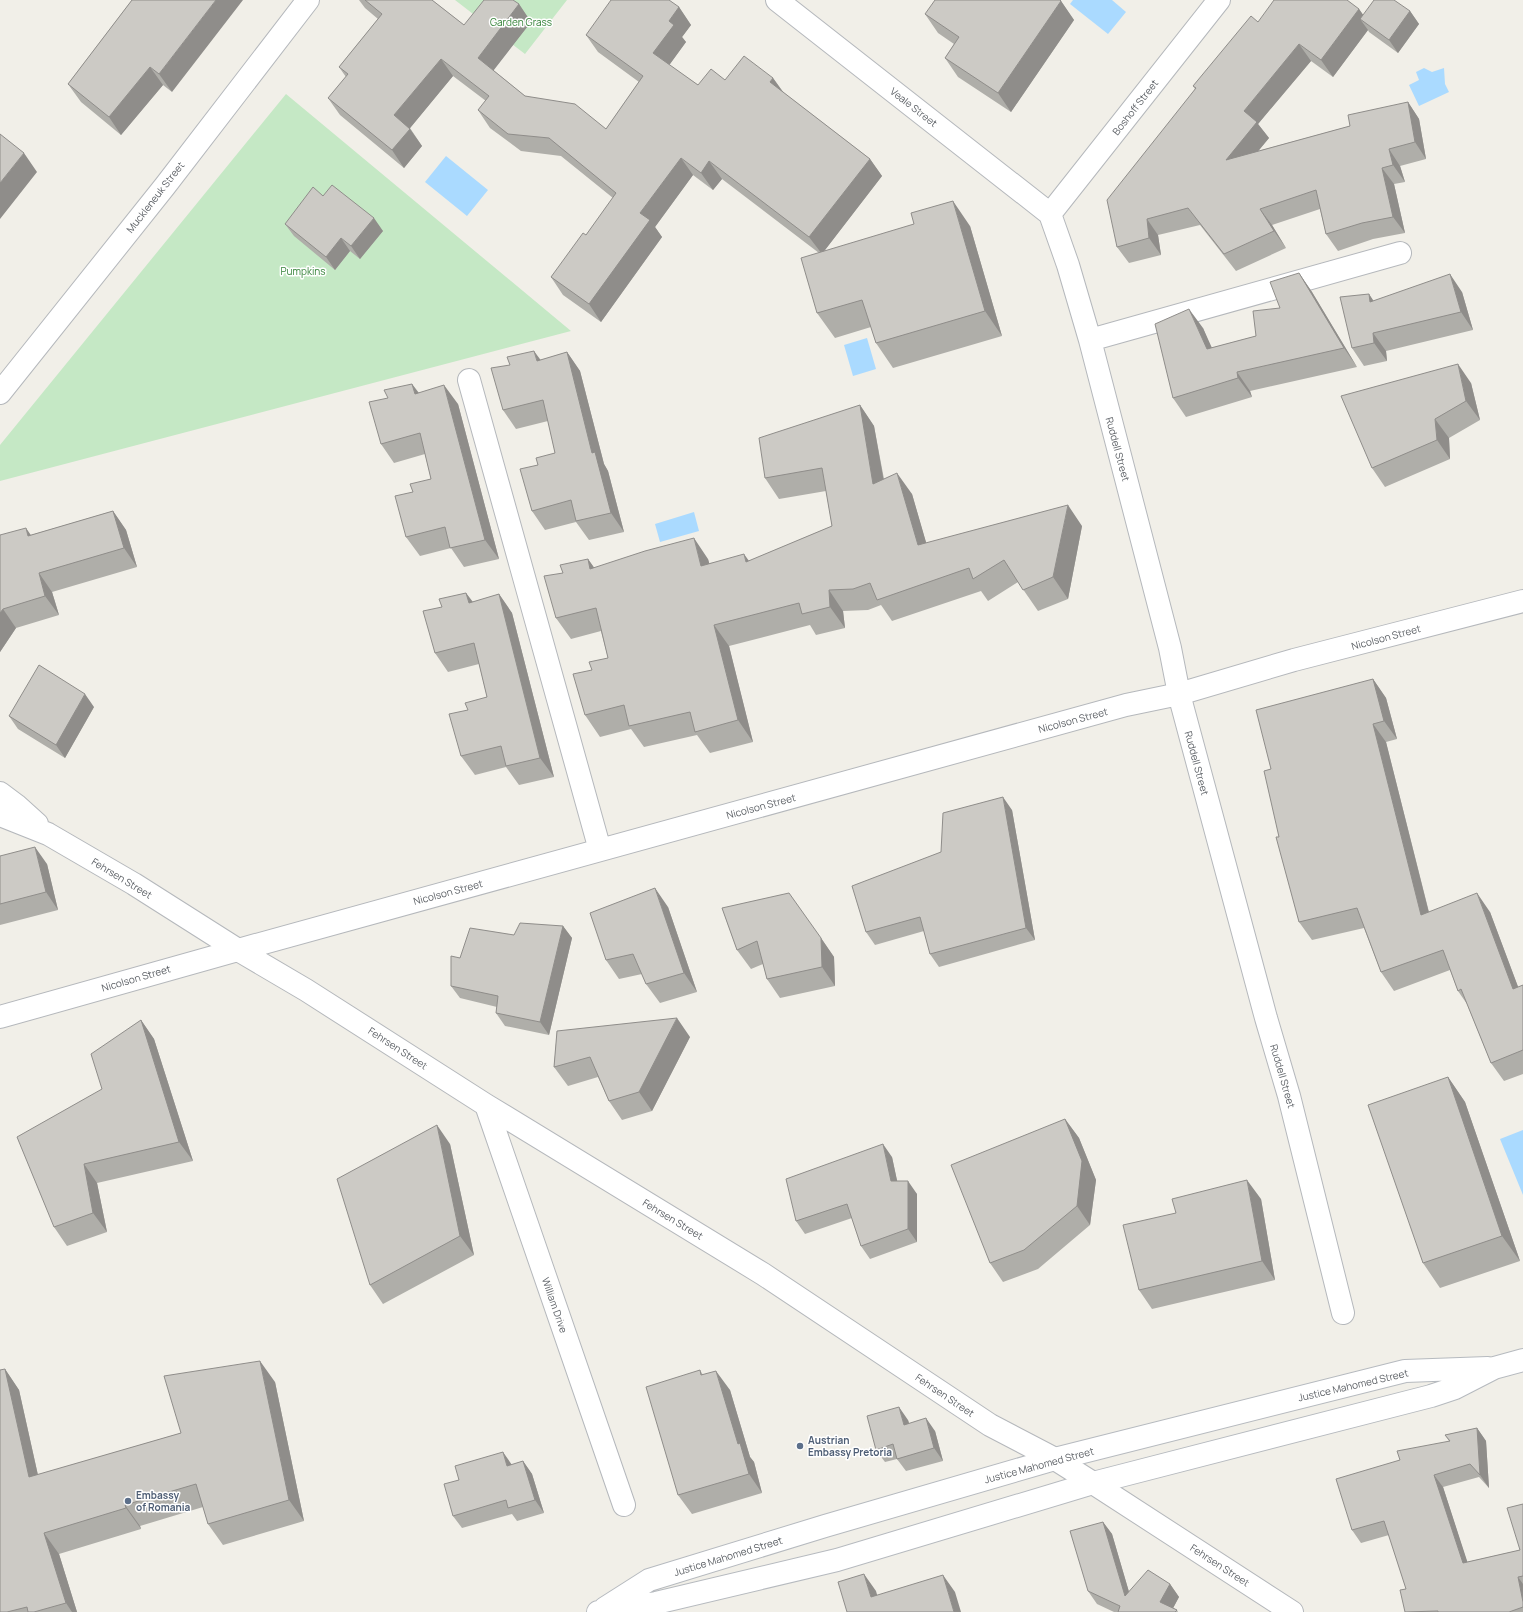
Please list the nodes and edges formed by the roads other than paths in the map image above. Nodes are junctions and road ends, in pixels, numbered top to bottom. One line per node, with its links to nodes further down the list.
1 (308, 0): 8 (street, Muckleneuk Street)
2 (776, 0): 4 (street, Veale Street)
3 (1219, 0): 4 (street, Boshoff Street)
4 (1050, 214): 6 (street, Ruddell Street)
5 (1400, 253): 6 (street)
6 (1090, 340): 10 (street, Ruddell Street)
7 (470, 380): 14 (street)
8 (0, 393)
9 (1523, 601): 10 (street, Nicolson Street)
10 (1179, 694): 14 (street, Nicolson Street); 18 (street, Ruddell Street)
11 (0, 793): 13 (street, Fehrsen Street)
12 (0, 815): 13 (street, Fehrsen Street)
13 (48, 834): 15 (street, Fehrsen Street)
14 (600, 850): 15 (street, Nicolson Street)
15 (238, 950): 16 (street, Nicolson Street); 17 (street, Fehrsen Street)
16 (0, 1017)
17 (486, 1105): 21 (street, Fehrsen Street); 23 (street, William Drive)
18 (1343, 1313)
19 (1523, 1360): 20 (street, Justice Mahomed Street)
20 (1494, 1368): 21 (street, Justice Mahomed Street); 22 (street, Justice Mahomed Street)
21 (1054, 1459): 22 (street, Fehrsen Street); 24 (street, Justice Mahomed Street)
22 (1092, 1483): 25 (street, Justice Mahomed Street); 27 (street, Fehrsen Street)
23 (624, 1505)
24 (649, 1580): 25 (street); 26 (street, Justice Mahomed Street)
25 (657, 1608): 26 (street, Justice Mahomed Street)
26 (598, 1612)
27 (1292, 1612)

